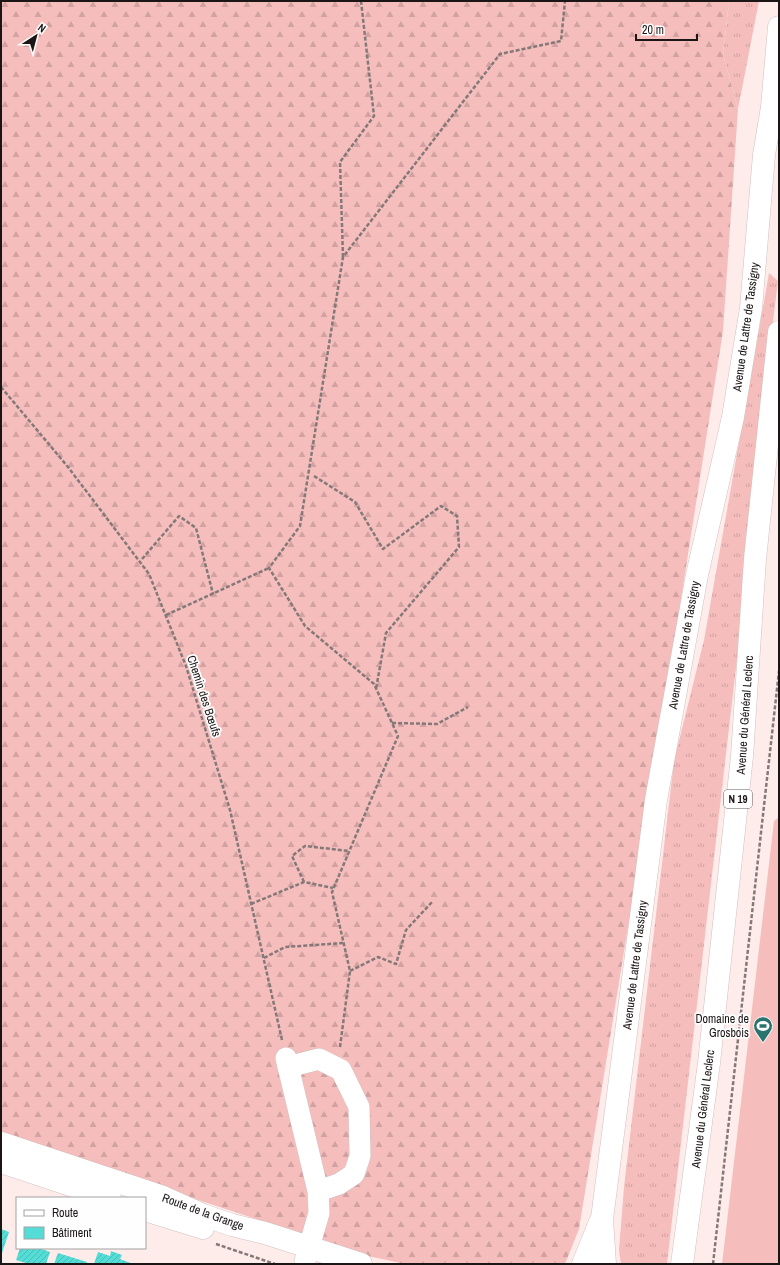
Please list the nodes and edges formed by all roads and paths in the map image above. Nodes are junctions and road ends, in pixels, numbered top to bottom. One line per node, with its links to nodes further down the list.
1 (361, 1): 4 (path)
2 (565, 1): 4 (path)
3 (779, 27): 31 (main road, Avenue de Lattre de Tassigny)
4 (343, 257): 9 (path)
5 (779, 332): 36 (main road, Avenue du Général Leclerc / N 19)
6 (1, 387): 11 (path, Chemin des Bœufs)
7 (314, 476): 13 (path)
8 (142, 559): 10 (path)
9 (269, 568): 10 (path); 13 (path)
10 (213, 594): 11 (path)
11 (166, 615): 20 (path, Chemin des Bœufs)
12 (779, 671): 37 (path)
13 (376, 689): 15 (path)
14 (468, 707): 15 (path)
15 (392, 723): 16 (path)
16 (349, 851): 17 (path); 18 (path)
17 (304, 882): 18 (path); 20 (path)
18 (334, 888): 21 (path)
19 (434, 901): 23 (path)
20 (251, 904): 22 (path, Chemin des Bœufs)
21 (344, 942): 22 (path); 23 (path)
22 (264, 958): 25 (path, Chemin des Bœufs)
23 (350, 971): 24 (path)
24 (339, 1054)
25 (287, 1062): 28 (lane); 28 (lane)
26 (1, 1143): 32 (main road, Route de la Grange)
27 (1, 1162): 29 (main road)
28 (318, 1191): 32 (lane)
29 (107, 1197)
30 (146, 1210): 32 (main road, Route de la Grange)
31 (602, 1219): 34 (main road); 35 (main road, Avenue de Lattre de Tassigny)
32 (308, 1257): 33 (main road, Route de la Grange)
33 (361, 1264)
34 (582, 1264)
35 (605, 1264)
36 (682, 1264)
37 (713, 1264)

